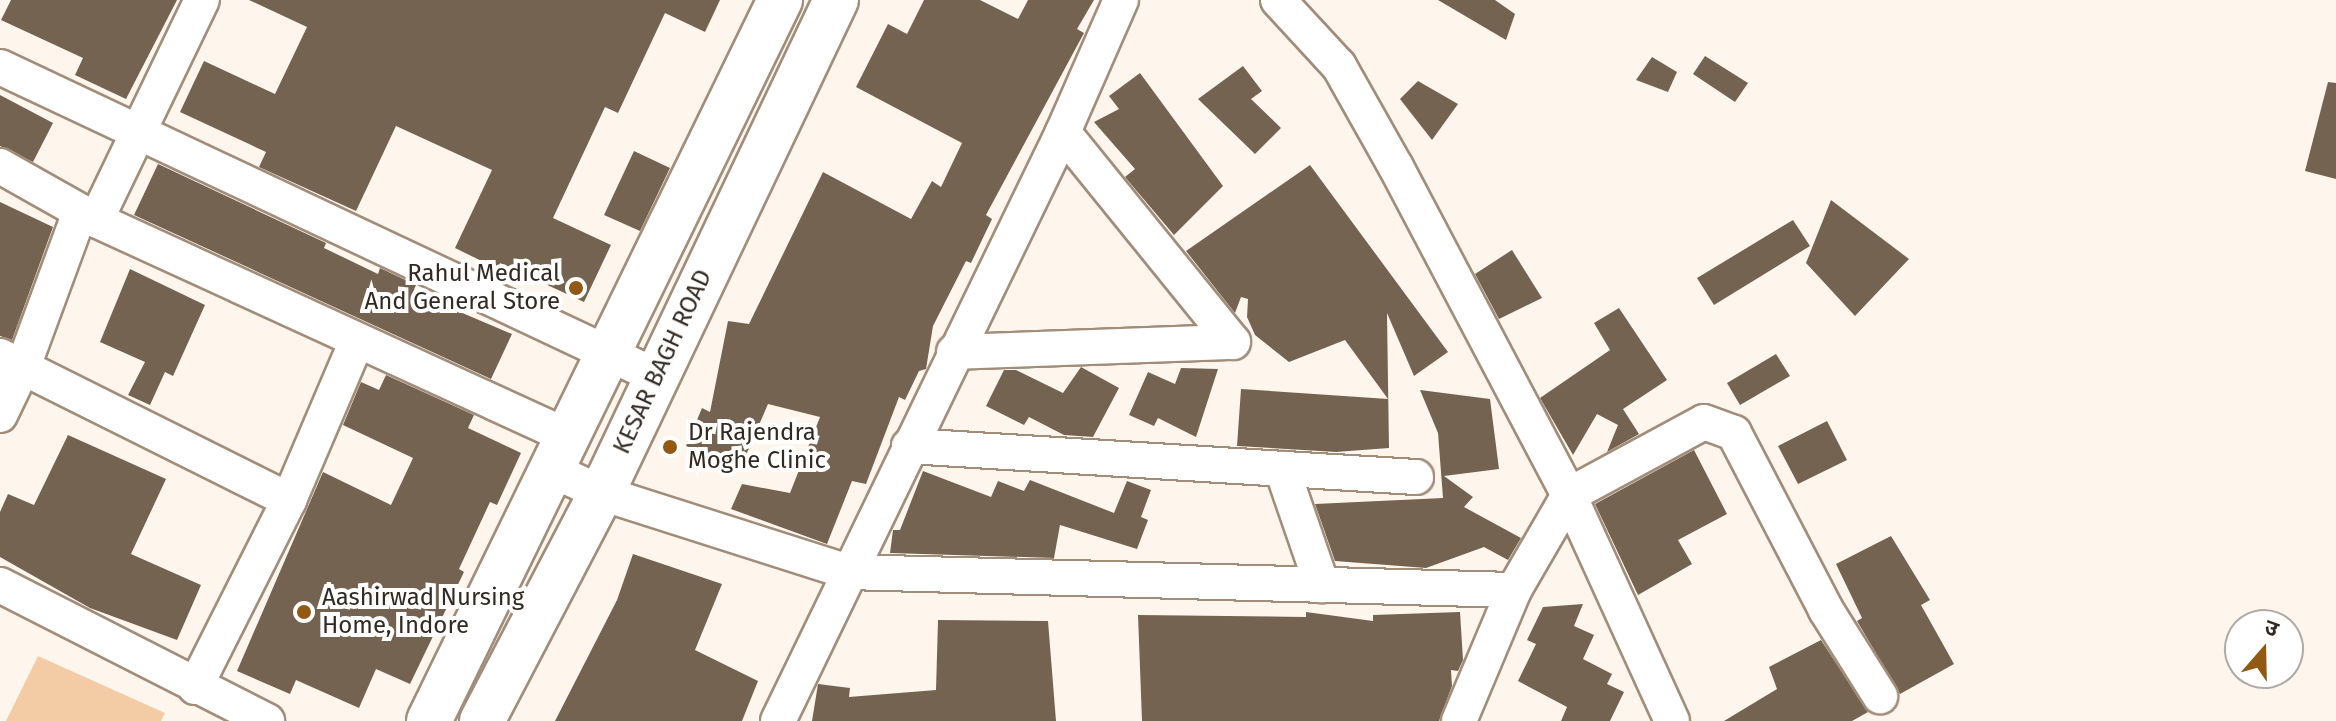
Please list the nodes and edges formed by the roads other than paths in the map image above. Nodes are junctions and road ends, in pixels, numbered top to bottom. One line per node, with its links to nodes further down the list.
1 (202, 0): 8 (street)
2 (780, 0): 13 (main road, KESAR BAGH ROAD)
3 (836, 0): 15 (main road, KESAR BAGH ROAD)
4 (1121, 0): 7 (street)
5 (1278, 0): 22 (street)
6 (0, 67): 8 (street)
7 (1063, 132): 12 (street); 12 (street)
8 (137, 133): 10 (street); 13 (street)
9 (0, 166): 10 (street)
10 (88, 216): 11 (street); 14 (street)
11 (356, 343): 18 (street); 23 (street)
12 (954, 352): 17 (street)
13 (611, 353): 15 (street); 18 (main road, KESAR BAGH ROAD)
14 (12, 362): 16 (street); 23 (street)
15 (656, 376): 21 (main road, KESAR BAGH ROAD)
16 (0, 415)
17 (909, 446): 19 (street); 24 (street)
18 (561, 453): 21 (street); 32 (main road, KESAR BAGH ROAD)
19 (1282, 469): 20 (street); 26 (street)
20 (1416, 477)
21 (601, 493): 24 (street); 33 (main road, KESAR BAGH ROAD)
22 (1569, 495): 27 (street); 29 (street); 30 (street)
23 (289, 500): 28 (street)
24 (848, 572): 26 (street); 34 (street)
25 (0, 585): 28 (street)
26 (1322, 585): 27 (street)
27 (1514, 590): 35 (street)
28 (195, 687): 31 (street)
29 (1657, 687): 36 (street); 37 (street)
30 (1880, 696)
31 (267, 721)
32 (429, 721)
33 (482, 721)
34 (778, 721)
35 (1459, 721)
36 (1644, 721)
37 (1672, 721)

